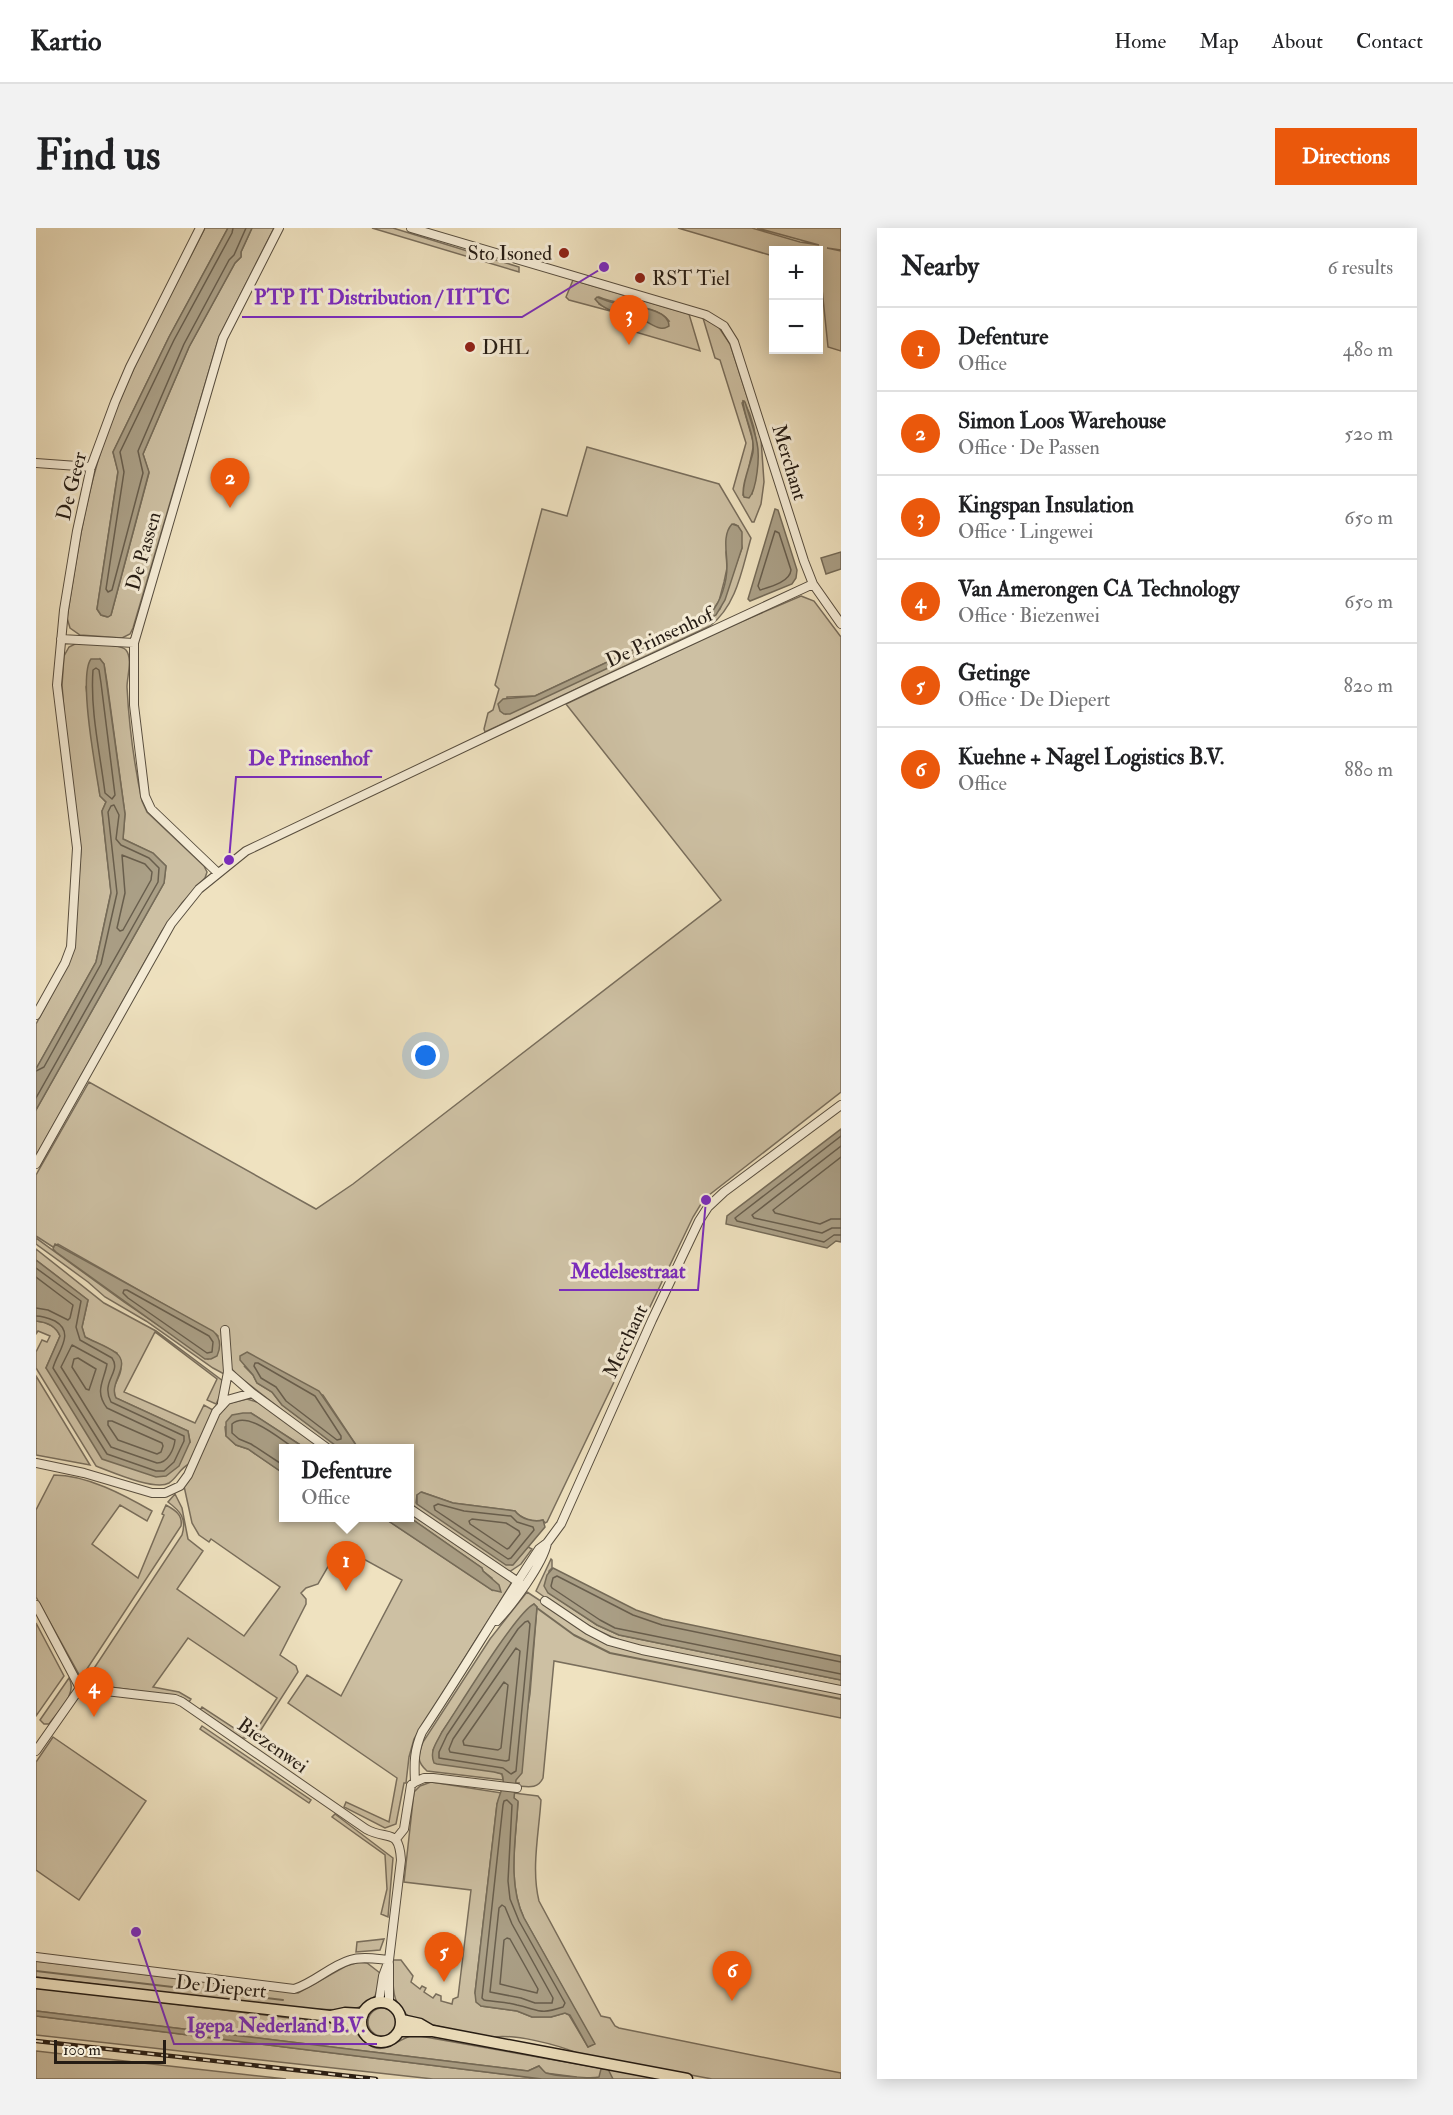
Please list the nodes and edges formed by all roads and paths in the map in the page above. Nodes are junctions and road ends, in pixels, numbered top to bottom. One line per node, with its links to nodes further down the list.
1 (200, 228): 5 (street, De Geer)
2 (279, 228): 9 (street, De Passen)
3 (411, 228): 6 (street, Merchant)
4 (36, 463): 5 (street)
5 (91, 467): 8 (street, De Geer)
6 (813, 584): 7 (street, Merchant); 10 (street, De Prinsenhof)
7 (841, 624)
8 (61, 639): 9 (street); 11 (street, De Geer)
9 (134, 643): 10 (street, De Passen)
10 (218, 873): 13 (street, De Prinsenhof)
11 (36, 1015)
12 (841, 1105): 21 (street, Merchant)
13 (36, 1164)
14 (225, 1330): 15 (street)
15 (228, 1372): 16 (street); 17 (street)
16 (252, 1393): 17 (street); 18 (street)
17 (222, 1403): 19 (street)
18 (320, 1444)
19 (36, 1463)
20 (414, 1511): 21 (street)
21 (520, 1584): 27 (street, Merchant)
22 (545, 1601): 25 (street)
23 (36, 1605): 24 (street)
24 (80, 1688): 26 (street); 29 (street, Biezenwei)
25 (841, 1690)
26 (36, 1751)
27 (415, 1782): 28 (street); 29 (street)
28 (517, 1788)
29 (396, 1839): 31 (street)
30 (36, 1957): 31 (street)
31 (389, 1960): 33 (street)
32 (36, 1983): 34 (main road, De Diepert)
33 (384, 2003): 34 (main road); 35 (main road)
34 (362, 2019): 35 (main road)
35 (401, 2025): 36 (main road)
36 (687, 2079)

